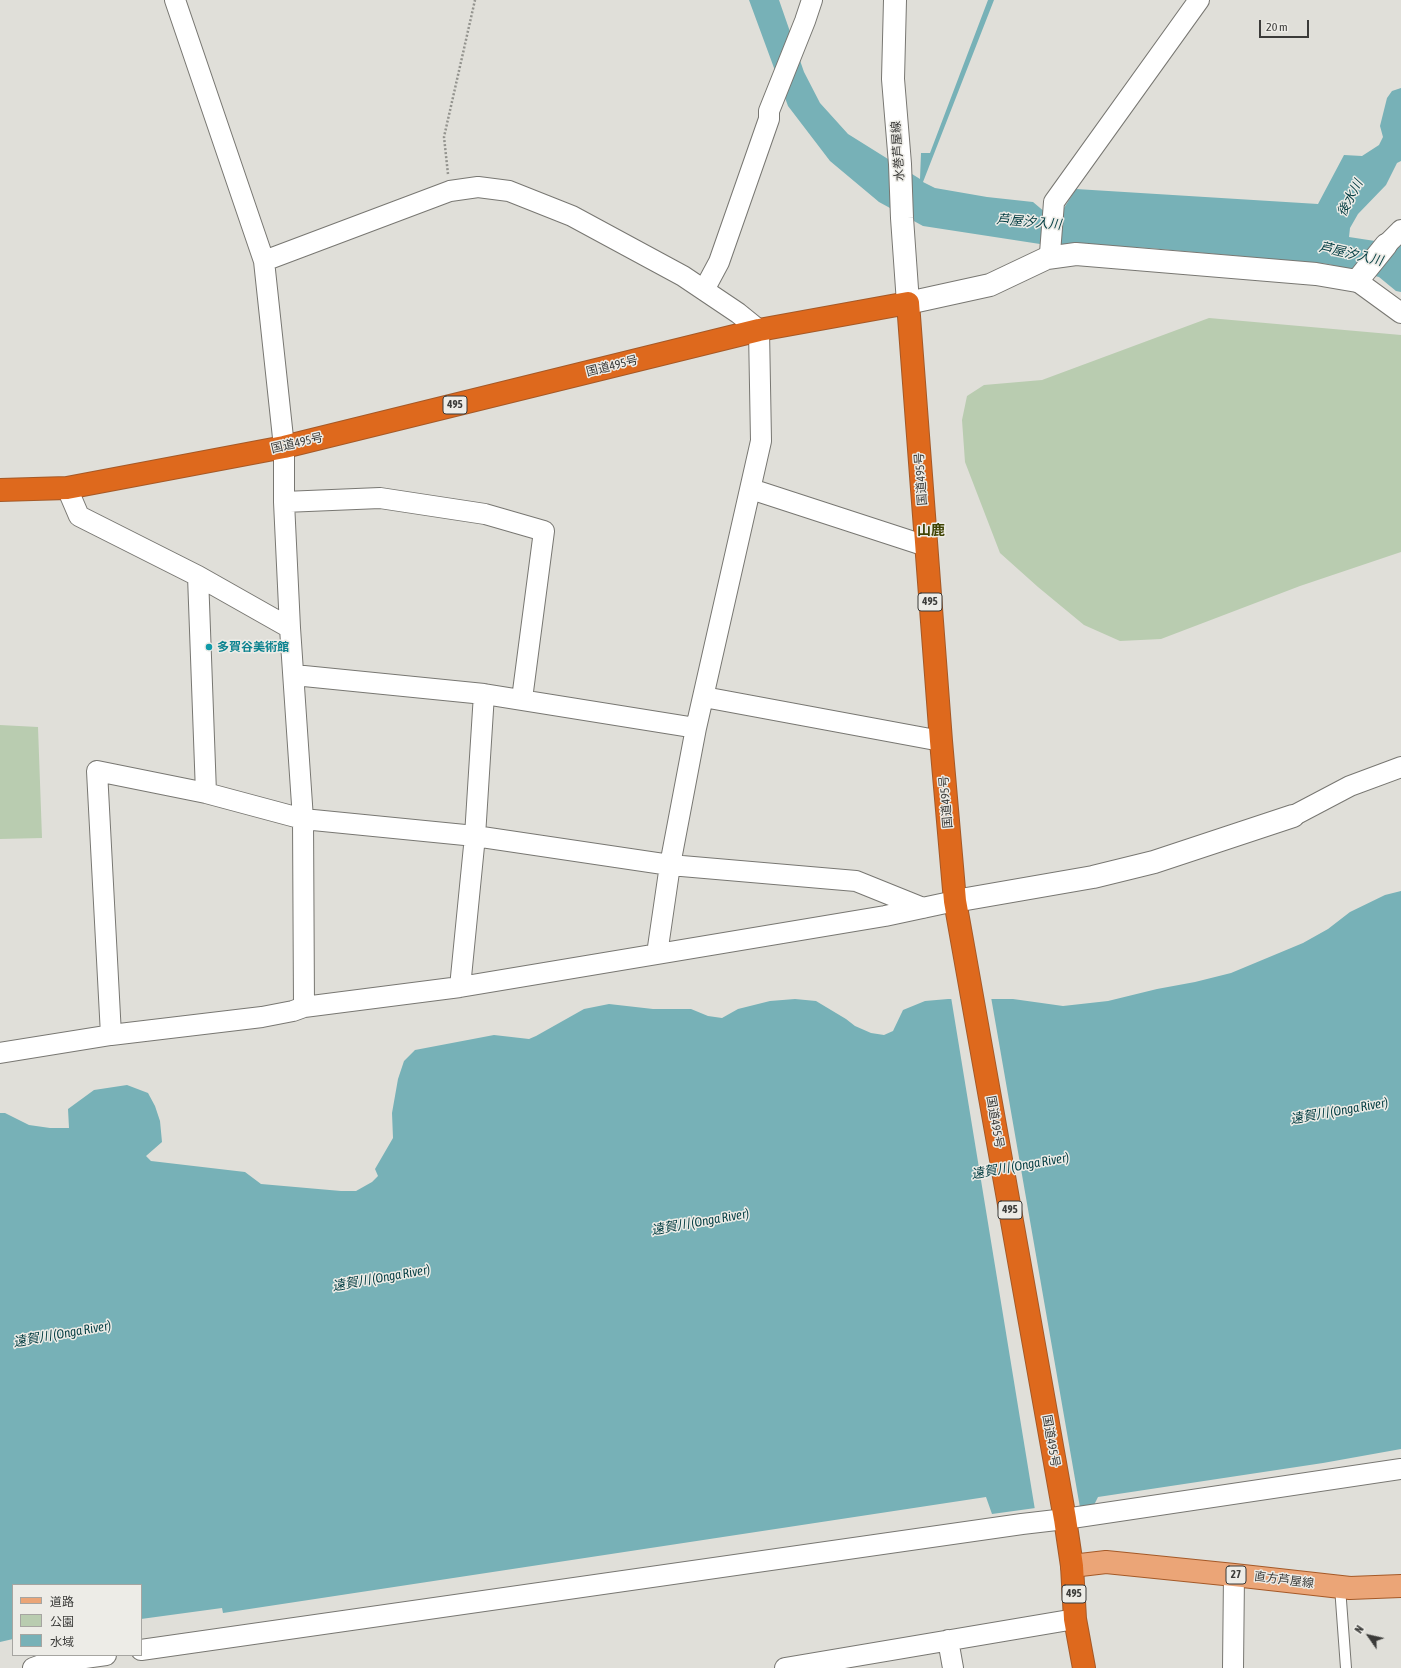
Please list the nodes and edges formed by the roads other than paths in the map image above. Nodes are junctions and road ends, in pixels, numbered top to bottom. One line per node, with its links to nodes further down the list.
1 (175, 0): 7 (street)
2 (812, 0): 9 (street)
3 (896, 0): 10 (street, 水巻芦屋線)
4 (1199, 0): 6 (street)
5 (1393, 237): 8 (street)
6 (1049, 255): 8 (street); 10 (street)
7 (264, 261): 9 (street); 13 (street)
8 (1359, 278): 11 (street)
9 (704, 290): 12 (street)
10 (908, 303): 12 (highway, 国道495号 / 495); 18 (highway, 国道495号 / 495)
11 (1401, 313)
12 (759, 330): 13 (highway, 国道495号 / 495); 15 (street)
13 (284, 447): 14 (highway, 国道495号 / 495); 17 (street)
14 (67, 488): 16 (highway, 国道495号 / 495); 19 (street)
15 (751, 489): 18 (street); 23 (street)
16 (0, 490)
17 (284, 502): 20 (street); 24 (street)
18 (926, 546): 26 (highway, 国道495号 / 495)
19 (198, 576): 20 (street); 28 (street)
20 (290, 628): 21 (street)
21 (294, 675): 22 (street); 30 (street)
22 (484, 694): 24 (street); 31 (street)
23 (704, 697): 25 (street); 26 (street)
24 (522, 699): 25 (street)
25 (696, 728): 32 (street)
26 (941, 740): 33 (highway, 国道495号 / 495)
27 (1401, 767): 29 (street)
28 (206, 793): 30 (street); 38 (street)
29 (1293, 816): 33 (street)
30 (302, 819): 31 (street); 37 (street)
31 (475, 836): 32 (street); 36 (street)
32 (670, 865): 34 (street); 35 (street)
33 (956, 900): 34 (street); 41 (highway, 国道495号 / 495)
34 (922, 908): 35 (street)
35 (657, 954): 36 (street)
36 (460, 987): 37 (street)
37 (304, 1007): 38 (street)
38 (111, 1035): 39 (street)
39 (0, 1053)
40 (1401, 1469): 41 (street)
41 (1065, 1519): 42 (highway, 国道495号 / 495); 48 (street)
42 (1072, 1566): 43 (main road, 直方芦屋線 / 27); 46 (highway, 国道495号 / 495)
43 (1234, 1575): 45 (main road, 直方芦屋線 / 27); 55 (street)
44 (1401, 1586): 45 (main road, 直方芦屋線 / 27)
45 (1340, 1587): 56 (lane)
46 (1075, 1619): 47 (street); 54 (highway, 国道495号 / 495)
47 (948, 1640): 50 (street); 53 (street)
48 (142, 1650)
49 (99, 1656): 51 (street)
50 (817, 1665): 52 (street)
51 (33, 1668)
52 (785, 1668)
53 (953, 1668)
54 (1084, 1668)
55 (1233, 1668)
56 (1346, 1668)

